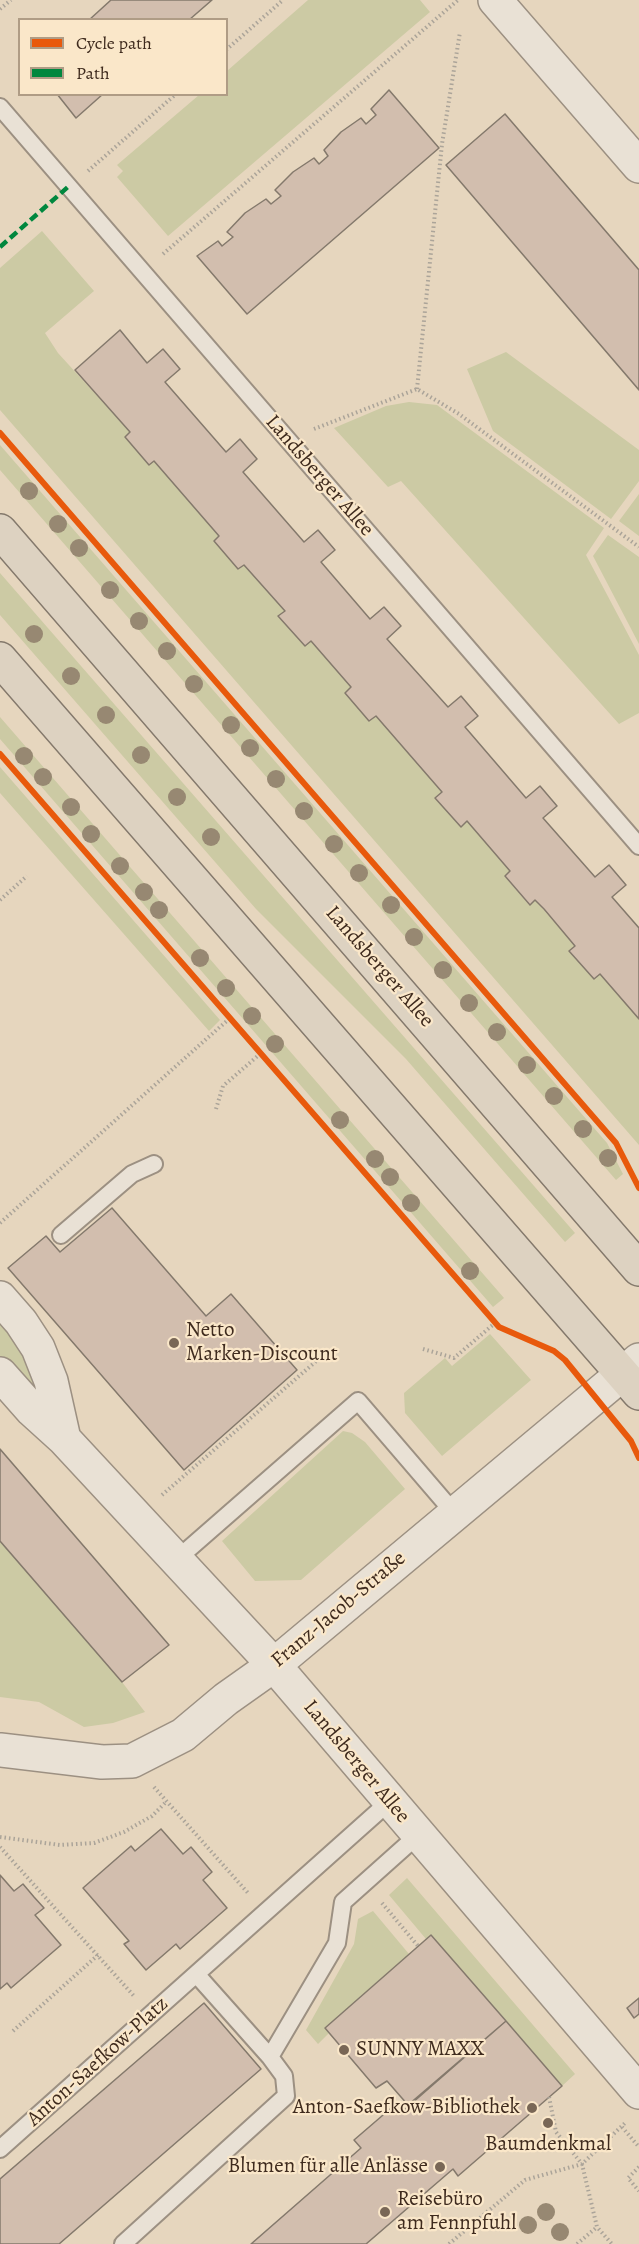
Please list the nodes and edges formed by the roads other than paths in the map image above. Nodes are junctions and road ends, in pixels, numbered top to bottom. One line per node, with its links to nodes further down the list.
1 (495, 0): 3 (street)
2 (0, 106): 6 (lane, Landsberger Allee)
3 (639, 166)
4 (0, 531): 9 (main road, Landsberger Allee)
5 (0, 659): 12 (main road)
6 (639, 846)
7 (154, 1164): 8 (lane)
8 (61, 1235)
9 (639, 1269)
10 (0, 1298): 13 (street)
11 (0, 1374): 13 (street, Landsberger Allee)
12 (634, 1376): 14 (street, Franz-Jacob-Straße)
13 (64, 1439): 15 (street, Landsberger Allee)
14 (455, 1514): 15 (lane); 16 (street, Franz-Jacob-Straße)
15 (176, 1560): 16 (street, Landsberger Allee)
16 (274, 1665): 17 (street, Franz-Jacob-Straße); 18 (street, Landsberger Allee)
17 (0, 1750)
18 (390, 1801): 19 (street, Landsberger Allee); 20 (lane, Anton-Saefkow-Platz)
19 (418, 1835): 21 (lane); 22 (street, Landsberger Allee)
20 (196, 1975): 21 (lane); 23 (lane, Anton-Saefkow-Platz)
21 (270, 2057): 24 (lane)
22 (639, 2092)
23 (0, 2150)
24 (123, 2244)

